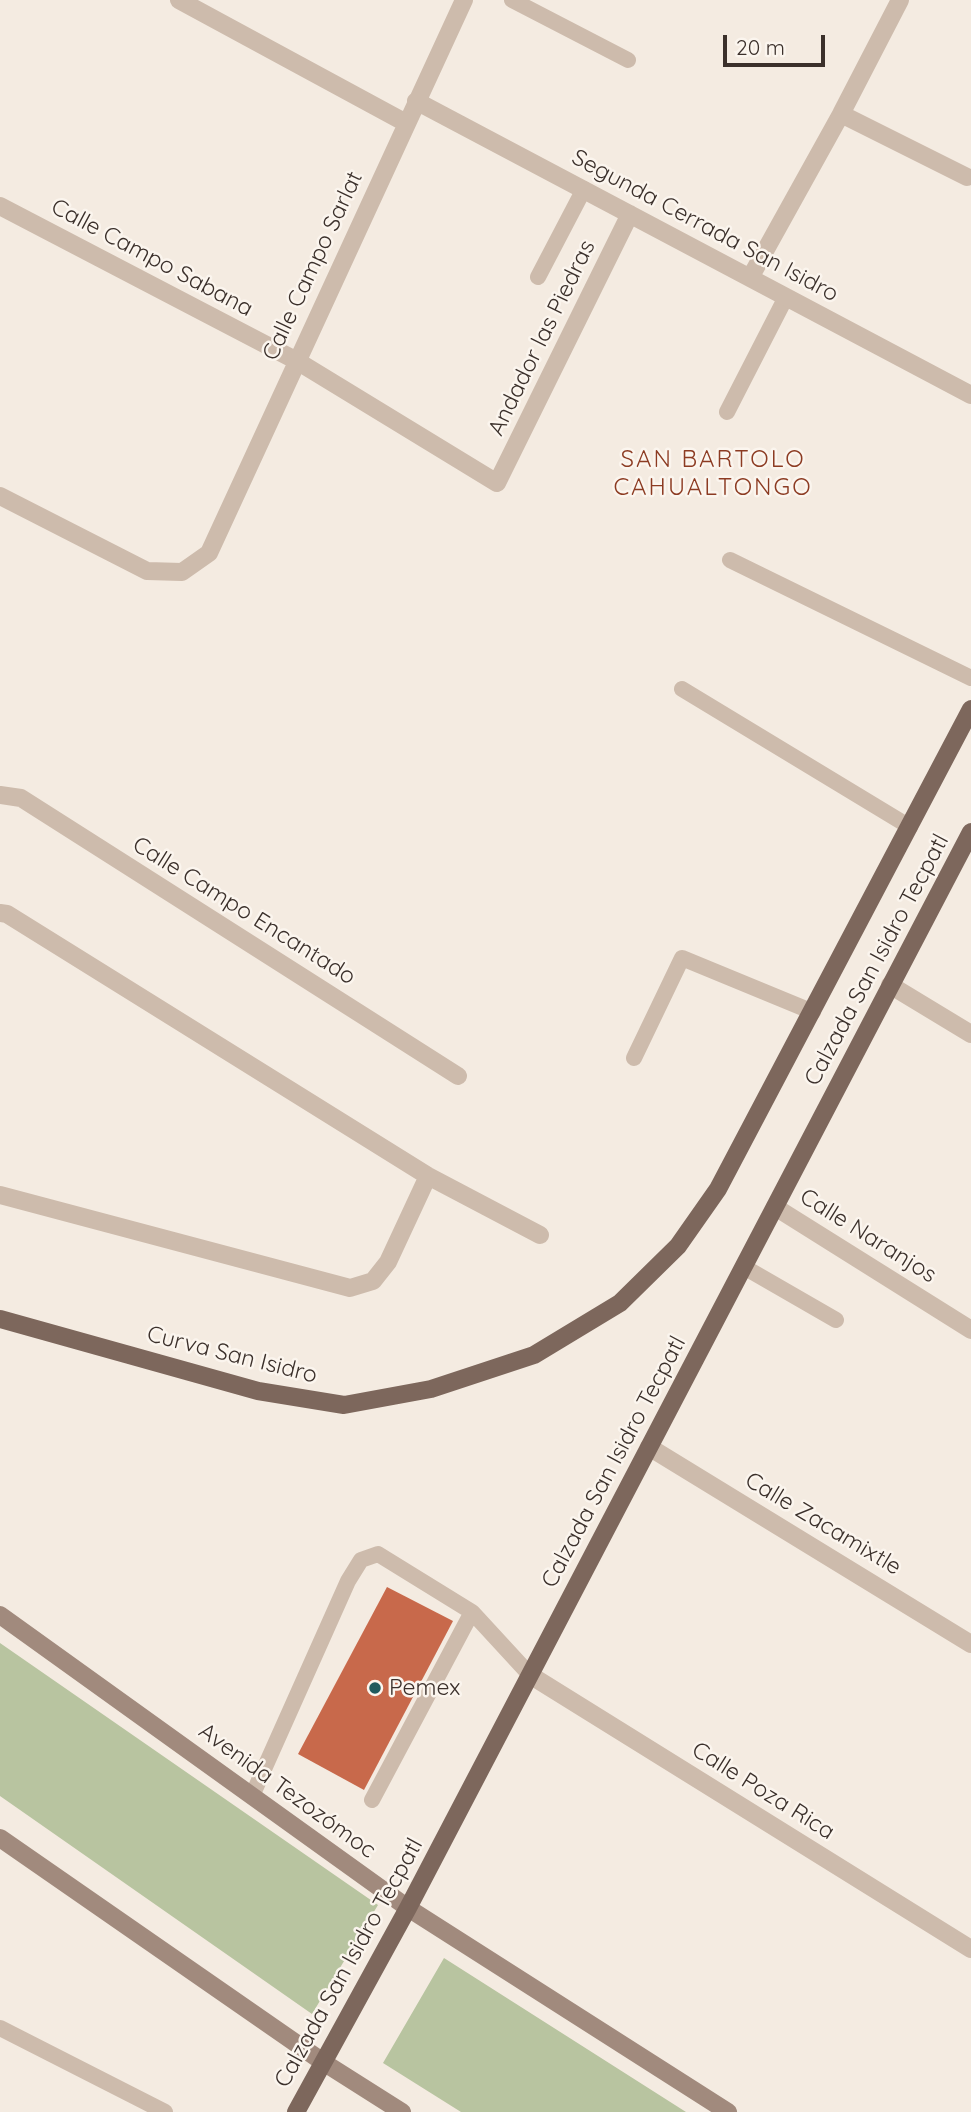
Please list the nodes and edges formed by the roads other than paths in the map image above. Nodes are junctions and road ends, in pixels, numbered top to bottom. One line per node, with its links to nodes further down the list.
1 (179, 0): 8 (street)
2 (464, 0): 6 (street, Calle Campo Sarlat)
3 (512, 0): 5 (lane)
4 (892, 3): 7 (street)
5 (628, 60)
6 (416, 100): 8 (street, Calle Campo Sarlat); 10 (street, Segunda Cerrada San Isidro)
7 (841, 114): 9 (street); 14 (street)
8 (406, 123): 16 (street, Calle Campo Sarlat)
9 (967, 177)
10 (584, 190): 12 (street, Segunda Cerrada San Isidro); 13 (lane)
11 (0, 206): 16 (street, Calle Campo Sabana)
12 (630, 214): 14 (street, Segunda Cerrada San Isidro); 19 (street, Andador las Piedras)
13 (538, 276)
14 (750, 278): 15 (street, Segunda Cerrada San Isidro)
15 (786, 297): 17 (street, Segunda Cerrada San Isidro); 18 (lane)
16 (297, 361): 19 (street, Calle Campo Sabana); 20 (street, Calle Campo Sarlat)
17 (971, 395)
18 (727, 412)
19 (497, 483)
20 (0, 496)
21 (730, 560): 22 (lane)
22 (971, 678)
23 (682, 689): 26 (lane)
24 (971, 709): 26 (main road, Calzada San Isidro Tecpatl)
25 (0, 795): 33 (street, Calle Campo Encantado)
26 (909, 827): 30 (main road, Calzada San Isidro Tecpatl)
27 (971, 832): 29 (main road, Calzada San Isidro Tecpatl)
28 (0, 913): 34 (street)
29 (890, 985): 31 (street); 37 (main road, Calzada San Isidro Tecpatl)
30 (813, 1012): 32 (lane); 35 (main road, Calzada San Isidro Tecpatl)
31 (971, 1034)
32 (634, 1058)
33 (458, 1076)
34 (428, 1176): 36 (street); 38 (street)
35 (718, 1189): 40 (main road, Curva San Isidro)
36 (0, 1195)
37 (775, 1207): 39 (main road, Calzada San Isidro Tecpatl); 42 (street, Calle Naranjos)
38 (540, 1235)
39 (744, 1266): 41 (lane); 43 (main road, Calzada San Isidro Tecpatl)
40 (0, 1319)
41 (836, 1320)
42 (971, 1329)
43 (649, 1447): 46 (street, Calle Zacamixtle); 47 (main road, Calzada San Isidro Tecpatl)
44 (472, 1612): 47 (lane); 48 (lane); 49 (lane)
45 (0, 1615): 48 (main road, Avenida Tezozómoc)
46 (971, 1644)
47 (530, 1675): 51 (main road, Calzada San Isidro Tecpatl); 52 (street, Calle Poza Rica)
48 (252, 1796): 51 (main road, Avenida Tezozómoc)
49 (372, 1800)
50 (0, 1838): 54 (main road)
51 (408, 1908): 54 (main road, Calzada San Isidro Tecpatl); 58 (main road, Avenida Tezozómoc)
52 (971, 1949)
53 (0, 2028): 55 (lane)
54 (323, 2062): 56 (main road, Calzada San Isidro Tecpatl); 57 (main road)
55 (165, 2112)
56 (296, 2112)
57 (402, 2112)
58 (729, 2112)

